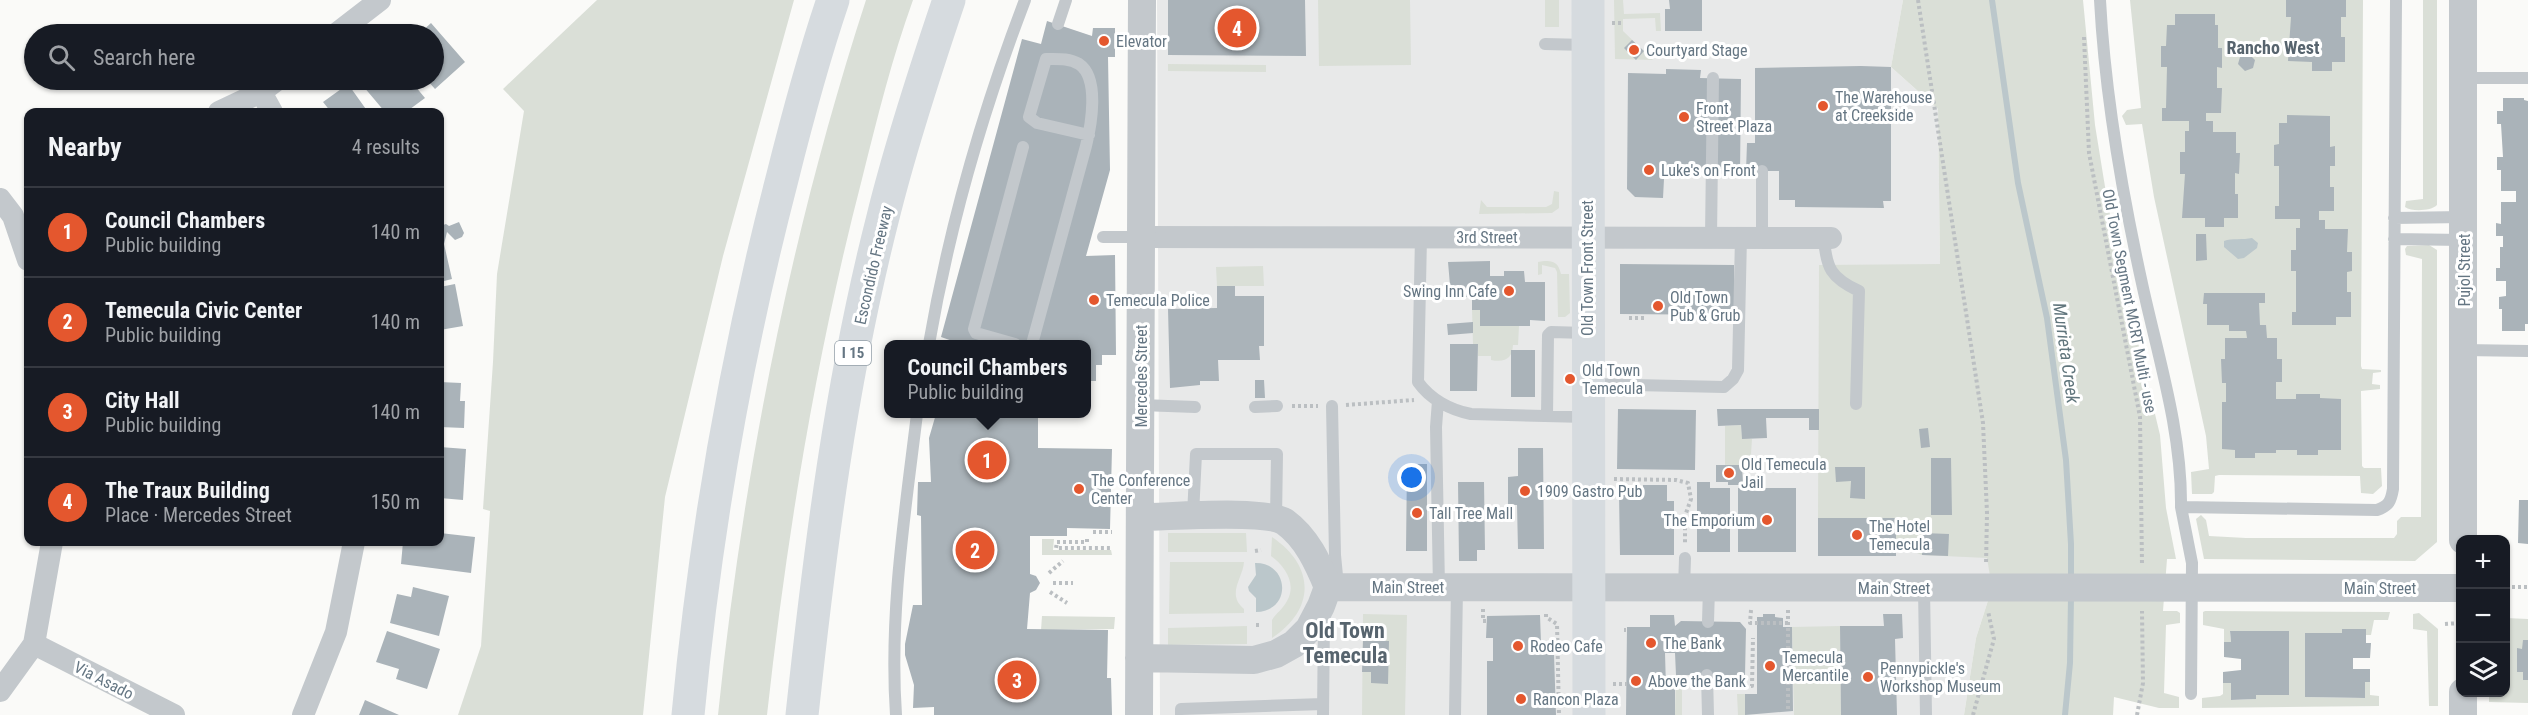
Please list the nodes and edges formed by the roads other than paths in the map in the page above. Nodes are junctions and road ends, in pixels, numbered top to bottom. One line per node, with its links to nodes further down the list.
1 (380, 0): 11 (street)
2 (833, 0): 79 (main road)
3 (949, 0): 80 (main road, Escondido Freeway / I 15)
4 (1025, 0): 38 (lane)
5 (1066, 0): 12 (lane)
6 (1142, 0): 29 (street, Mercedes Street)
7 (1588, 0): 14 (main road, Old Town Front Street)
8 (2100, 0): 54 (lane)
9 (2396, 0): 26 (lane)
10 (2463, 0): 16 (street, Pujol Street)
11 (349, 24)
12 (1058, 24)
13 (1545, 44): 14 (lane)
14 (1588, 45): 31 (main road, Old Town Front Street)
15 (1713, 78): 32 (lane)
16 (2464, 78): 17 (lane); 27 (street, Pujol Street)
17 (2528, 78)
18 (261, 90): 20 (street)
19 (269, 90): 21 (street)
20 (227, 108)
21 (272, 108)
22 (1089, 135): 22 (lane); 40 (lane)
23 (1023, 147): 39 (lane)
24 (1762, 171): 33 (lane)
25 (14, 208): 36 (street)
26 (2394, 218): 27 (lane); 35 (lane)
27 (2464, 229): 35 (lane); 41 (street, Pujol Street)
28 (1103, 237): 29 (lane)
29 (1143, 237): 30 (street, 3rd Street); 46 (street, Mercedes Street)
30 (1421, 237): 31 (street, 3rd Street); 44 (lane)
31 (1587, 237): 32 (street, 3rd Street); 37 (main road, Old Town Front Street)
32 (1711, 237): 33 (street, 3rd Street)
33 (1751, 237): 34 (street, 3rd Street); 43 (lane)
34 (1828, 238): 45 (lane)
35 (2394, 239): 54 (lane)
36 (24, 245)
37 (1587, 333): 43 (main road, Old Town Front Street); 51 (lane)
38 (929, 340)
39 (999, 340)
40 (1033, 340)
41 (2464, 350): 42 (lane); 58 (street, Pujol Street)
42 (2528, 351)
43 (1587, 384): 52 (main road, Old Town Front Street)
44 (1438, 401): 51 (lane); 62 (lane)
45 (1856, 404)
46 (1140, 405): 49 (lane); 56 (street, Mercedes Street)
47 (1276, 406): 50 (lane)
48 (1332, 406): 67 (lane)
49 (1195, 407)
50 (1255, 407)
51 (1548, 416): 52 (lane)
52 (1587, 417): 63 (main road, Old Town Front Street)
53 (917, 418): 81 (lane)
54 (2181, 507): 68 (lane)
55 (1193, 516): 56 (street); 57 (street); 57 (lane)
56 (1142, 517): 71 (street, Mercedes Street)
57 (1276, 519): 67 (street)
58 (2463, 535)
59 (51, 546): 70 (street)
60 (353, 546): 78 (street)
61 (1685, 558): 64 (lane)
62 (1448, 587): 63 (street, Main Street); 67 (street, Main Street); 84 (lane)
63 (1589, 587): 64 (street, Main Street); 85 (main road, Old Town Front Street)
64 (1696, 588): 65 (street, Main Street); 69 (lane)
65 (1924, 588): 68 (street, Main Street); 87 (lane)
66 (2456, 588): 68 (street, Main Street)
67 (1330, 590): 71 (street); 76 (lane)
68 (2166, 593): 74 (lane)
69 (1708, 622)
70 (34, 644): 73 (street); 77 (street, Via Asado)
71 (1140, 658): 82 (street, Mercedes Street)
72 (1707, 675): 86 (lane)
73 (0, 691)
74 (2191, 694)
75 (2463, 697): 88 (street)
76 (1323, 710): 83 (lane)
77 (174, 715)
78 (303, 715)
79 (688, 715)
80 (802, 715)
81 (896, 715)
82 (1139, 715)
83 (1181, 715)
84 (1455, 715)
85 (1589, 715)
86 (1708, 715)
87 (1926, 715)
88 (2463, 715)

